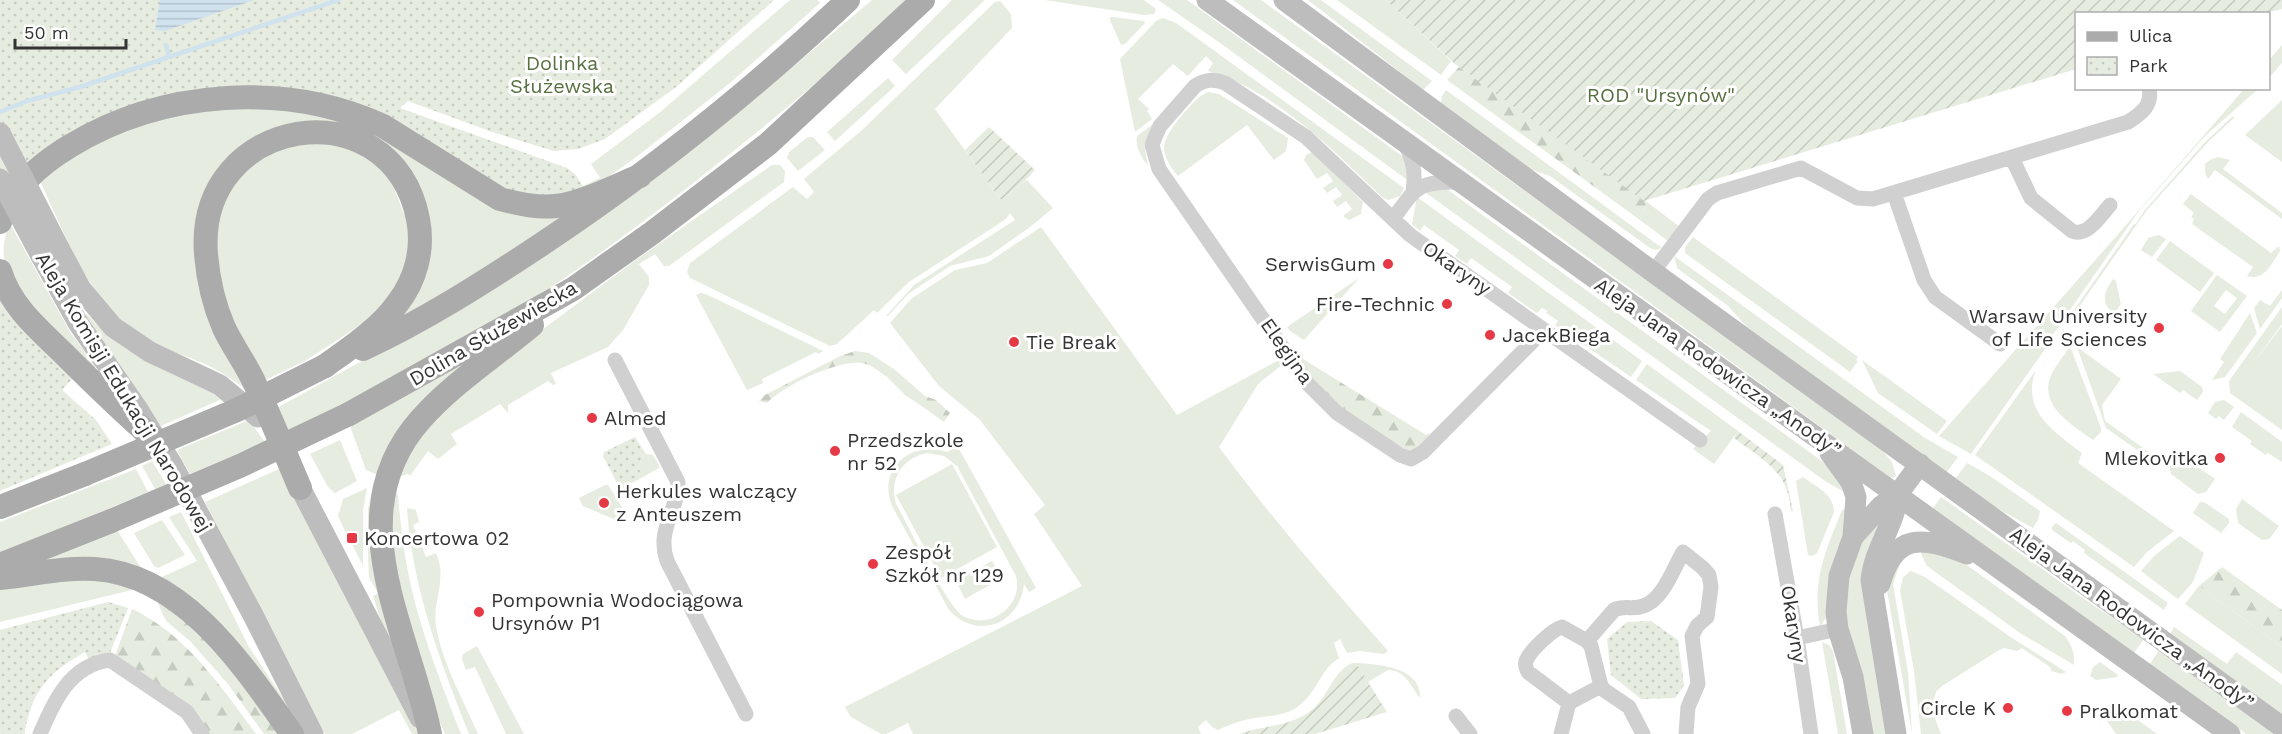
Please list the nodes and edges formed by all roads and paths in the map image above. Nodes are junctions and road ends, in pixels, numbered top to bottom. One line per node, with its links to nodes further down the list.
1 (848, 0): 10 (main road)
2 (923, 0): 21 (main road, Dolina Służewiecka)
3 (1207, 0): 8 (main road, Aleja Jana Rodowicza „Anody”)
4 (1284, 0): 20 (main road, Aleja Jana Rodowicza „Anody”)
5 (1225, 83): 16 (street, Okaryny); 22 (street, Elegijna)
6 (2149, 90): 9 (street)
7 (0, 133): 18 (main road, Aleja Komisji Edukacji Narodowej, bridge)
8 (1403, 142): 12 (main road, Aleja Jana Rodowicza „Anody”); 13 (street)
9 (2012, 158): 14 (street); 15 (street)
10 (640, 176): 17 (main road); 25 (main road)
11 (0, 179): 18 (main road, Aleja Komisji Edukacji Narodowej, bridge)
12 (1460, 182): 13 (street); 26 (main road, Aleja Jana Rodowicza „Anody”)
13 (1413, 191): 16 (street)
14 (1894, 193): 20 (street); 23 (street)
15 (2110, 206)
16 (1393, 219): 22 (street, Okaryny)
17 (0, 222)
18 (50, 252): 28 (main road, Aleja Komisji Edukacji Narodowej); 30 (main road, Aleja Komisji Edukacji Narodowej)
19 (0, 271): 28 (main road)
20 (1653, 272): 29 (main road, Aleja Jana Rodowicza „Anody”)
21 (573, 289): 35 (main road, Dolina Służewiecka, bridge); 51 (main road)
22 (1544, 330): 27 (street, Okaryny)
23 (2000, 344)
24 (615, 360): 44 (street)
25 (325, 366): 30 (main road); 32 (main road, bridge)
26 (1817, 436): 31 (main road, Aleja Jana Rodowicza „Anody”); 34 (main road)
27 (1700, 440)
28 (156, 441): 50 (main road, Aleja Komisji Edukacji Narodowej)
29 (1920, 464): 31 (main road); 46 (main road, Aleja Jana Rodowicza „Anody”)
30 (300, 488): 51 (main road, Aleja Komisji Edukacji Narodowej)
31 (1898, 494): 34 (main road); 36 (main road, Aleja Jana Rodowicza „Anody”); 38 (main road)
32 (0, 507)
33 (1775, 514): 40 (street, Okaryny)
34 (1853, 537): 39 (main road)
35 (0, 565)
36 (1996, 565): 38 (main road); 59 (main road, Aleja Jana Rodowicza „Anody”)
37 (0, 578): 49 (main road)
38 (1874, 605): 58 (main road)
39 (1838, 629): 40 (street); 57 (main road)
40 (1797, 638): 56 (street, Okaryny)
41 (1587, 641): 42 (street); 43 (street); 55 (street)
42 (1601, 686): 43 (street); 54 (street)
43 (1569, 703): 53 (street)
44 (746, 714)
45 (1456, 716): 52 (street)
46 (2282, 727)
47 (41, 734): 48 (street)
48 (202, 734)
49 (292, 734)
50 (313, 734)
51 (429, 734)
52 (1470, 734)
53 (1561, 734)
54 (1643, 734)
55 (1686, 734)
56 (1811, 734)
57 (1863, 734)
58 (1896, 734)
59 (2230, 734)

